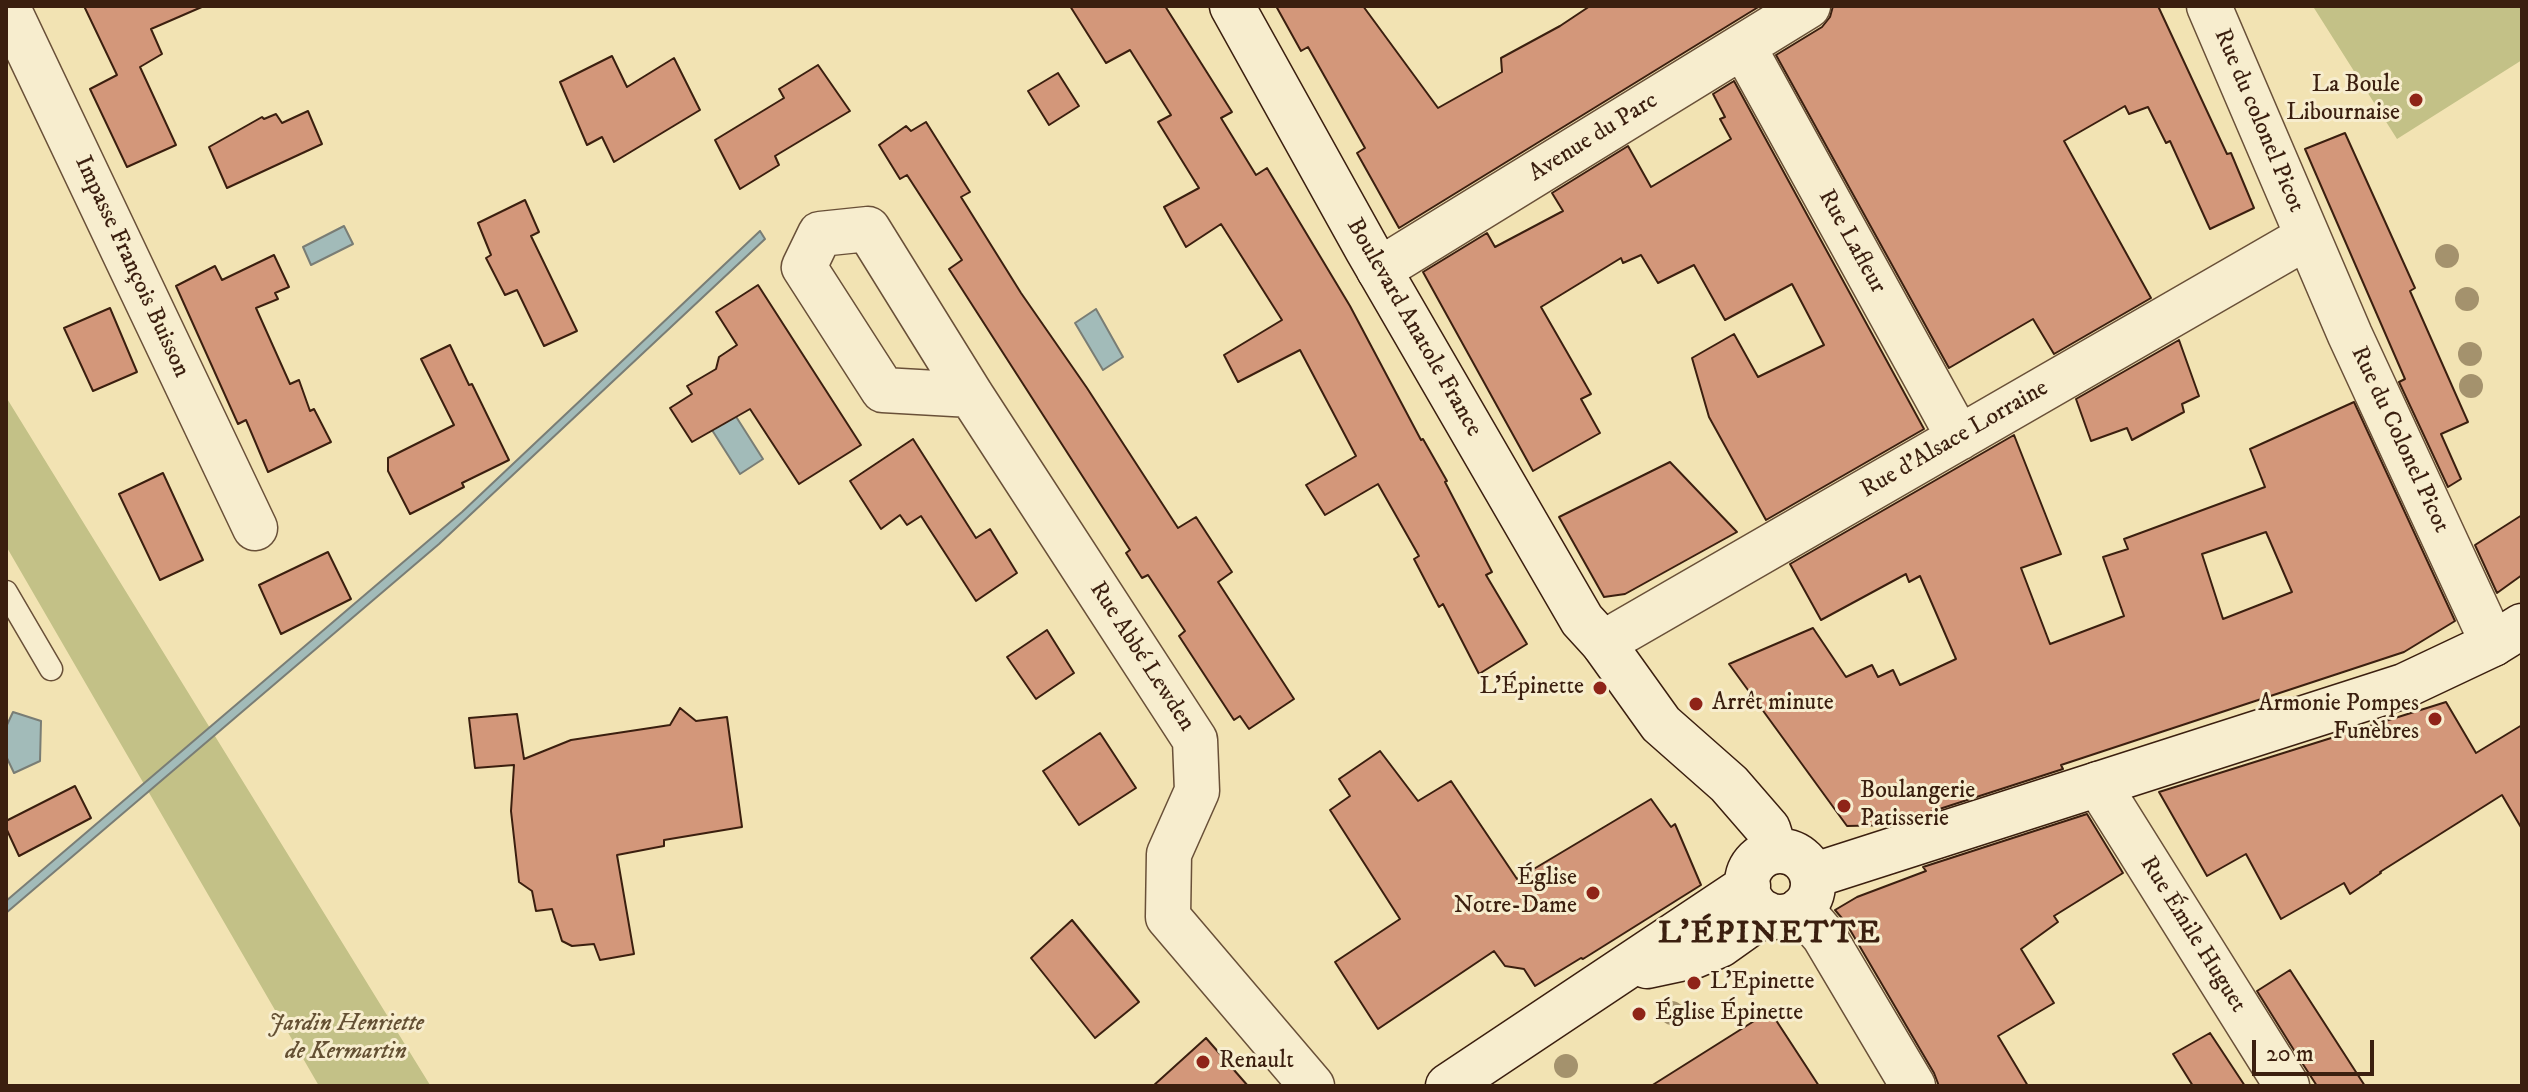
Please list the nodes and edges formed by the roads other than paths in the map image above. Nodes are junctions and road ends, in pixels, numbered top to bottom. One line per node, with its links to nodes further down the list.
1 (7, 6): 10 (street, Impasse François Buisson)
2 (1232, 6): 7 (street, Boulevard Anatole France)
3 (1808, 6): 5 (street, Avenue du Parc)
4 (2209, 6): 6 (street, Rue du colonel Picot)
5 (1743, 46): 7 (street, Avenue du Parc); 9 (street, Rue Lafleur)
6 (2307, 237): 9 (street, Rue d'Alsace Lorraine); 12 (street, Rue du Colonel Picot)
7 (1379, 270): 13 (street, Boulevard Anatole France)
8 (971, 395): 17 (street, Rue Abbé Lewden)
9 (1959, 438): 13 (street, Rue d'Alsace Lorraine)
10 (255, 528)
11 (6, 592): 14 (lane)
12 (2513, 636): 15 (street)
13 (1603, 643): 16 (street, Boulevard Anatole France)
14 (51, 669)
15 (2098, 784): 16 (street); 20 (street, Rue Émile Huguet)
16 (1781, 896): 18 (street); 19 (street)
17 (1312, 1086)
18 (1448, 1086)
19 (1913, 1086)
20 (2287, 1086)

